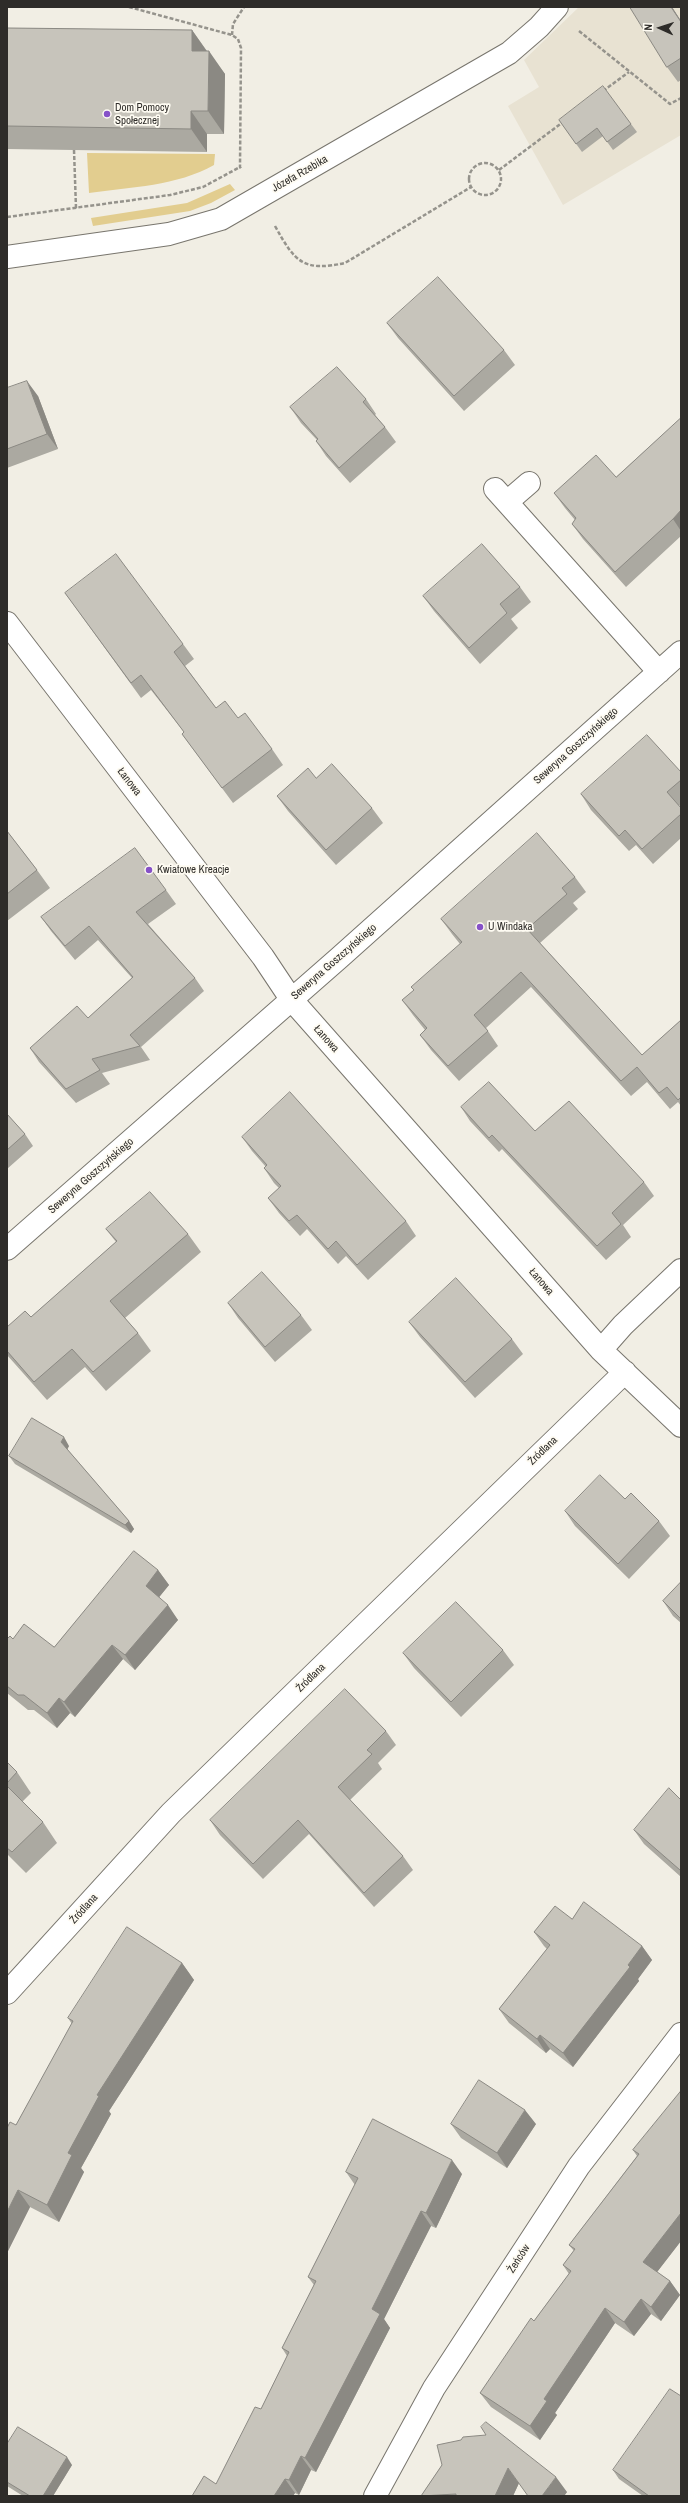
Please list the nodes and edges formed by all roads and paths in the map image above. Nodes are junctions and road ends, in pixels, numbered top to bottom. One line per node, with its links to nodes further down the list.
1 (129, 7): 4 (path)
2 (244, 7): 4 (path)
3 (556, 9): 5 (path); 13 (street, Józefa Rzebika)
4 (232, 35): 10 (path)
5 (629, 72): 6 (path); 7 (path)
6 (598, 95)
7 (681, 98)
8 (567, 118): 11 (path)
9 (74, 150): 14 (path)
10 (240, 167): 13 (path); 14 (path)
11 (499, 170): 12 (path); 12 (path)
12 (471, 187): 13 (path)
13 (259, 197): 16 (street, Józefa Rzebika)
14 (76, 208): 15 (path)
15 (7, 217)
16 (7, 257)
17 (528, 483): 20 (street)
18 (7, 622): 21 (street, Łanowa)
19 (681, 652): 20 (street, Seweryna Goszczyńskiego)
20 (659, 672): 21 (street, Seweryna Goszczyńskiego)
21 (291, 999): 22 (street, Seweryna Goszczyńskiego); 24 (street, Łanowa)
22 (7, 1249)
23 (681, 1270): 24 (street)
24 (601, 1350): 25 (street, Łanowa)
25 (625, 1372): 26 (street, Łanowa); 27 (street, Źródlana)
26 (681, 1426)
27 (7, 1993)
28 (681, 2034): 29 (street, Żeńców)
29 (375, 2496)

